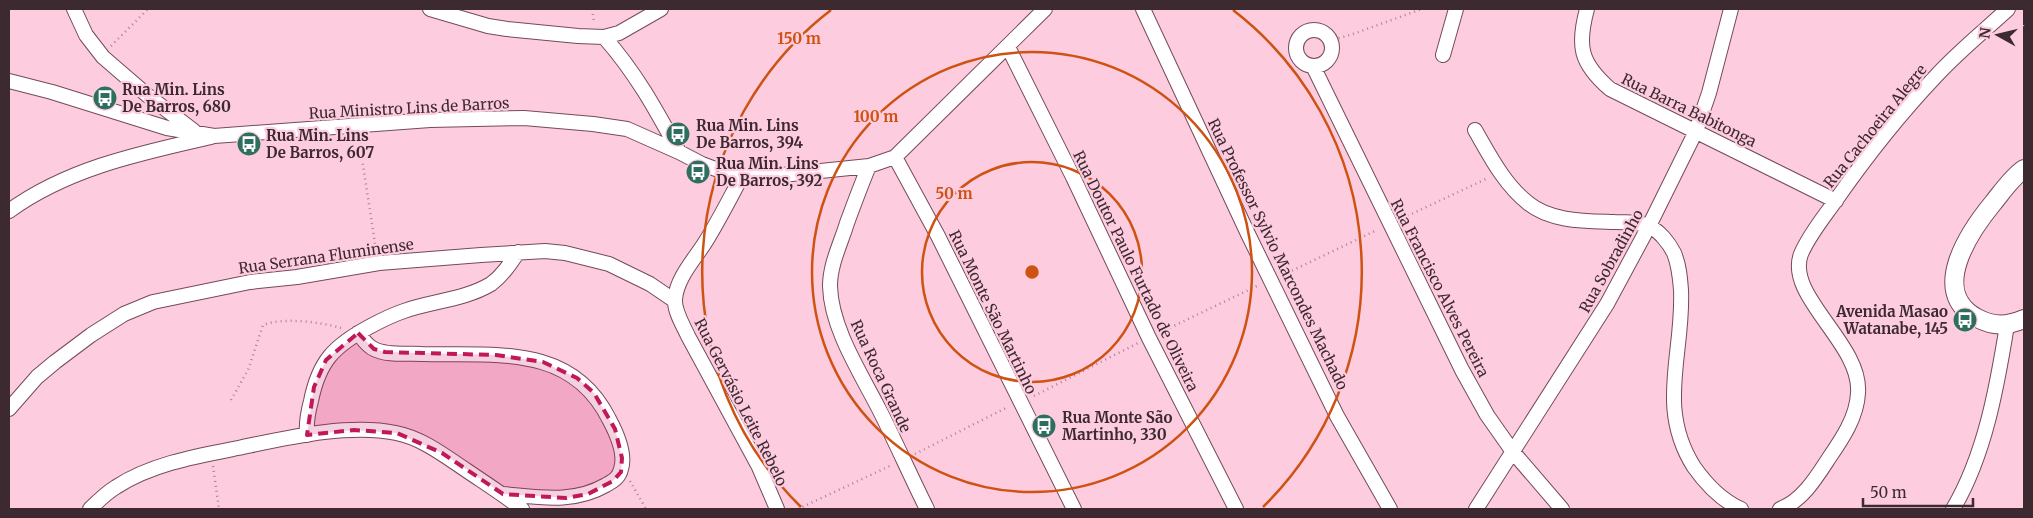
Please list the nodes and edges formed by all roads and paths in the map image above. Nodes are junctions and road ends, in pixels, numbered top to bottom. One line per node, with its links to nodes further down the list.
1 (74, 9): 16 (street)
2 (148, 9): 16 (path)
3 (430, 9): 12 (street)
4 (661, 9): 12 (street)
5 (1045, 9): 14 (street, Rua Ministro Lins de Barros)
6 (1143, 9): 36 (street, Rua Professor Sylvio Marcondes Machado)
7 (1422, 9): 13 (path)
8 (1456, 9): 15 (street)
9 (1586, 9): 22 (street, Rua Barra Babitonga)
10 (1731, 9): 22 (street, Rua Sobradinho)
11 (2008, 9): 30 (street, Rua Cachoeira Alegre)
12 (604, 36): 24 (street)
13 (1330, 41): 17 (street); 17 (street, Rua Francisco Alves Pereira)
14 (1008, 47): 25 (street, Rua Ministro Lins de Barros); 41 (street, Rua Doutor Paulo Furtado de Oliveira)
15 (1443, 55)
16 (103, 57): 21 (street)
17 (1313, 66): 32 (street, Rua Francisco Alves Pereira)
18 (9, 81): 21 (street, Rua Ministro Lins de Barros)
19 (357, 125): 23 (street, Rua Ministro Lins de Barros); 24 (street, Rua Ministro Lins de Barros); 35 (path)
20 (1475, 130): 28 (street)
21 (194, 131): 23 (street, Rua Ministro Lins de Barros)
22 (1696, 131): 30 (street, Rua Barra Babitonga); 33 (street, Rua Sobradinho)
23 (214, 136): 31 (street)
24 (679, 152): 29 (street, Rua Ministro Lins de Barros)
25 (895, 157): 26 (street, Rua Ministro Lins de Barros); 43 (street, Rua Monte São Martinho)
26 (869, 166): 29 (street, Rua Ministro Lins de Barros); 55 (street, Rua Roca Grande)
27 (2024, 169): 39 (street)
28 (1500, 174): 32 (path); 33 (street)
29 (742, 176): 37 (street)
30 (1836, 201): 62 (street, Rua Cachoeira Alegre)
31 (9, 211)
32 (1390, 224): 36 (path); 46 (street, Rua Francisco Alves Pereira)
33 (1649, 226): 46 (street, Rua Sobradinho); 61 (street)
34 (518, 252): 35 (street, Rua Serrana Fluminense); 37 (street, Rua Serrana Fluminense); 40 (street)
35 (379, 263): 44 (street, Rua Serrana Fluminense)
36 (1272, 281): 41 (path); 58 (street, Rua Professor Sylvio Marcondes Machado)
37 (675, 301): 54 (street, Rua Gervásio Leite Rebelo)
38 (2024, 319): 39 (street)
39 (2007, 325): 63 (street)
40 (358, 333): 42 (path); 45 (street); 48 (street)
41 (1149, 338): 43 (path); 57 (street, Rua Doutor Paulo Furtado de Oliveira)
42 (231, 400)
43 (1020, 403): 56 (street, Rua Monte São Martinho)
44 (9, 408)
45 (307, 435): 47 (street); 49 (street)
46 (1513, 452): 59 (street, Rua Sobradinho); 60 (street, Rua Francisco Alves Pereira)
47 (212, 453): 50 (street); 51 (path)
48 (622, 466): 49 (street); 53 (path)
49 (503, 494): 52 (street)
50 (90, 509)
51 (219, 509)
52 (522, 509)
53 (646, 509)
54 (778, 509)
55 (927, 509)
56 (1074, 509)
57 (1236, 509)
58 (1390, 509)
59 (1476, 509)
60 (1562, 509)
61 (1741, 509)
62 (1780, 509)
63 (1953, 509)

